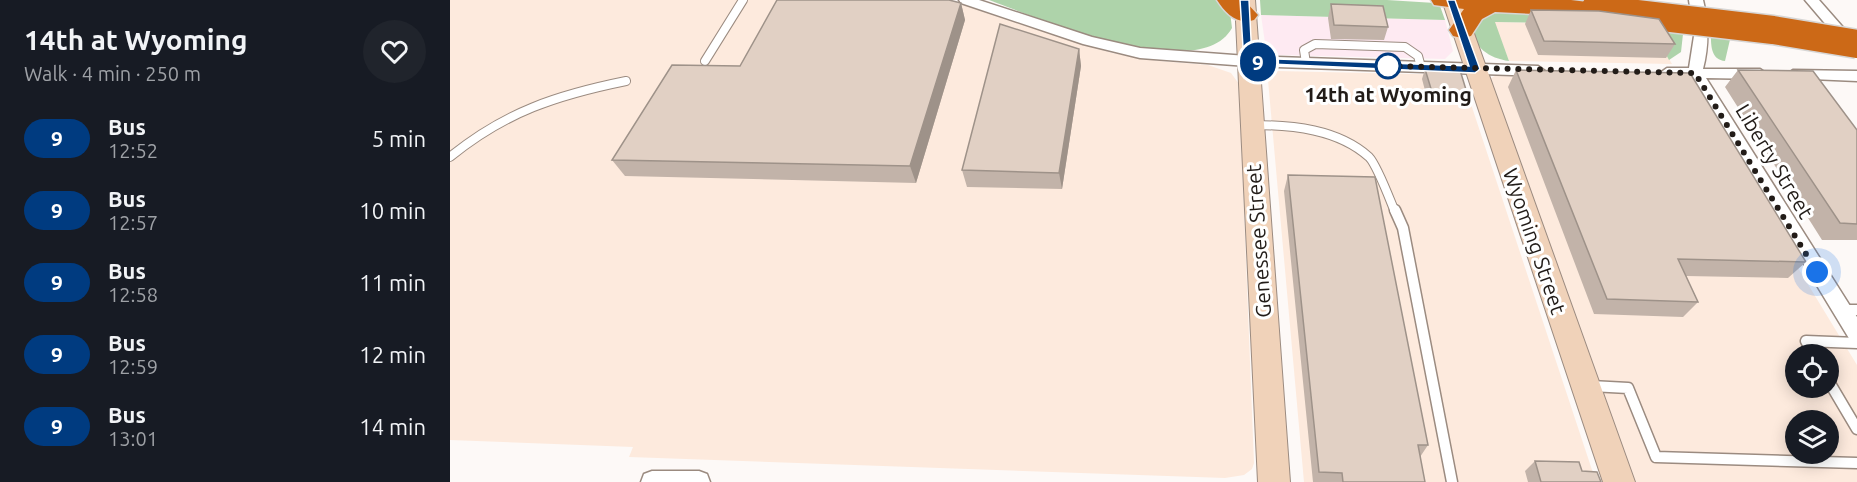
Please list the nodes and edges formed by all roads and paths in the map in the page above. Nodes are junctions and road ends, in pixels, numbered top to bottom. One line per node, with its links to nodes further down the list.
1 (743, 0): 14 (lane)
2 (966, 0): 15 (street)
3 (1443, 0): 4 (highway)
4 (1452, 0): 8 (highway); 11 (main road, Wyoming Street)
5 (1696, 0): 19 (street)
6 (1710, 0): 10 (highway)
7 (1812, 0): 13 (street)
8 (1502, 4): 11 (highway); 12 (highway, bridge)
9 (1240, 5): 15 (main road, Genessee Street)
10 (1857, 21)
11 (1462, 30): 16 (main road, Wyoming Street)
12 (1857, 44)
13 (1857, 53)
14 (705, 61)
15 (1247, 61): 16 (street); 22 (main road, Genessee Street)
16 (1475, 69): 17 (street); 28 (main road, Wyoming Street)
17 (1556, 71)
18 (1649, 72): 19 (street)
19 (1695, 73): 20 (street); 24 (street, Liberty Street)
20 (1857, 76)
21 (626, 81): 23 (lane)
22 (1251, 125): 34 (main road, Genessee Street); 35 (lane)
23 (450, 157)
24 (1849, 310): 25 (street, Liberty Street)
25 (1857, 334)
26 (1857, 343): 27 (lane)
27 (1808, 344)
28 (1586, 386): 31 (lane); 36 (main road, Wyoming Street)
29 (1839, 398): 30 (lane)
30 (1857, 429)
31 (1857, 463)
32 (652, 481): 33 (street)
33 (699, 482)
34 (1274, 482)
35 (1452, 482)
36 (1619, 482)

